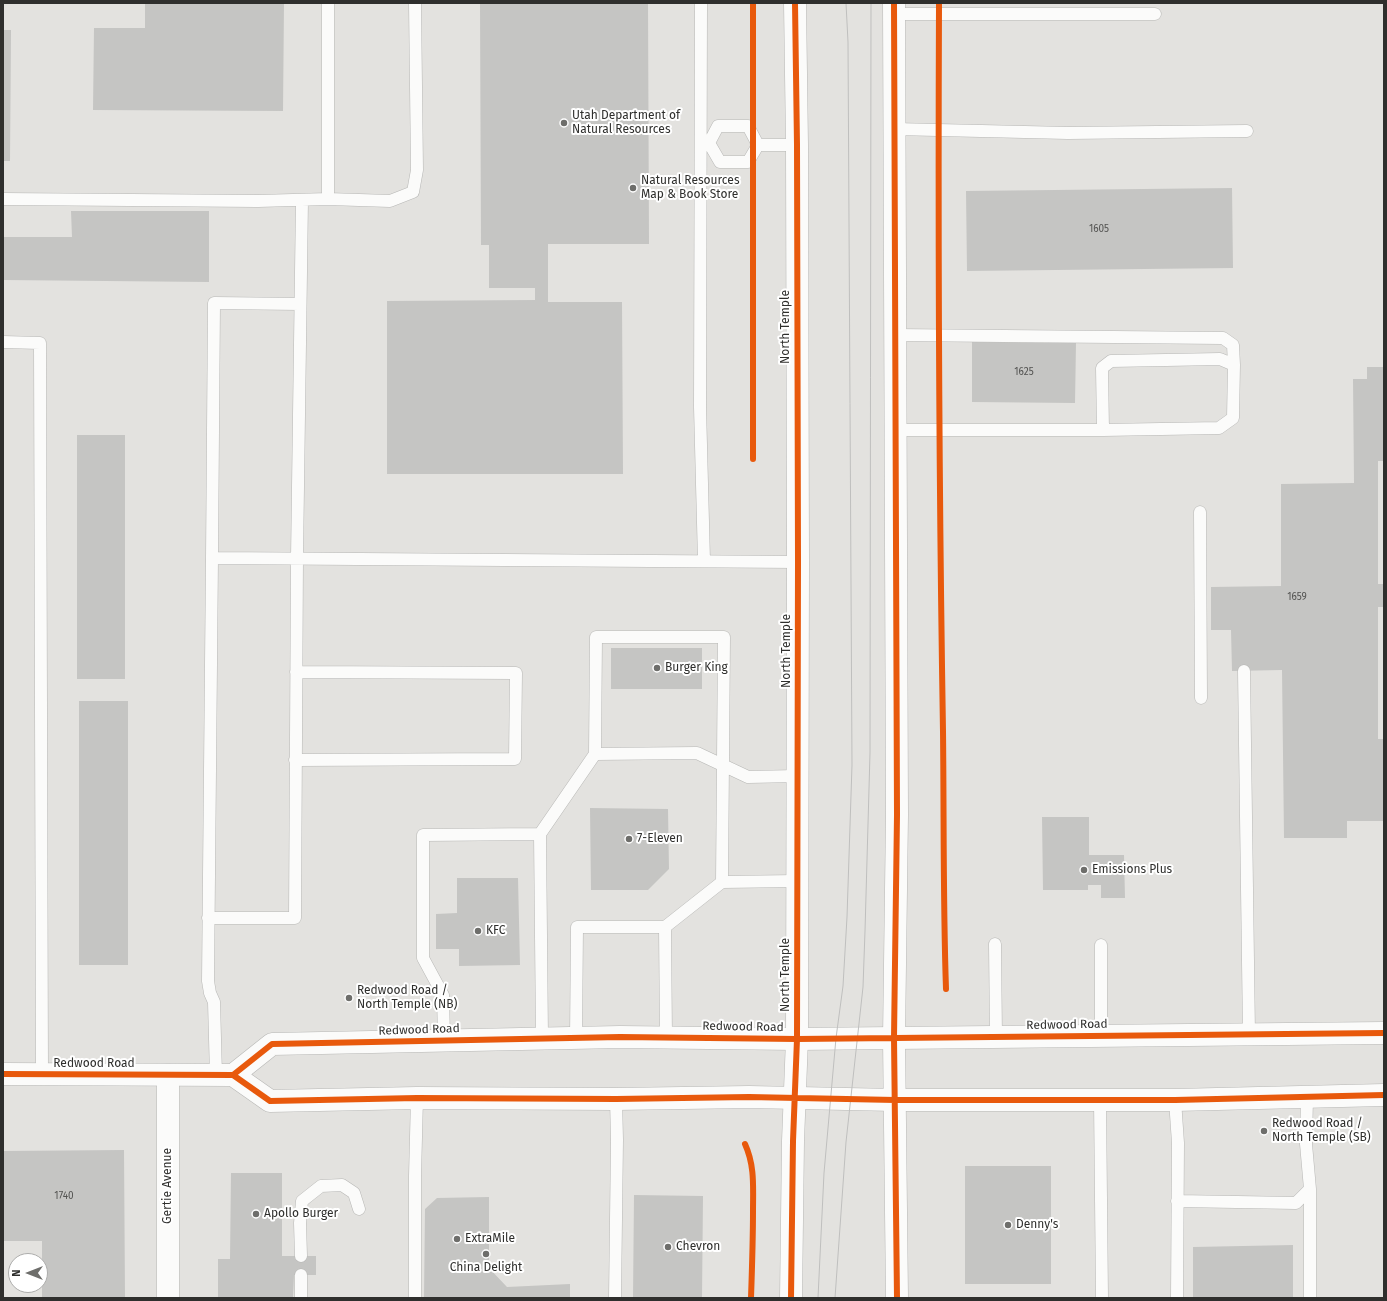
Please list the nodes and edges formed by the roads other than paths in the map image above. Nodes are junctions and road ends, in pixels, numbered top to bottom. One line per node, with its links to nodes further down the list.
1 (328, 3): 13 (lane)
2 (415, 3): 13 (lane)
3 (701, 3): 9 (lane)
4 (795, 3): 11 (main road, North Temple)
5 (894, 8): 6 (lane); 7 (main road)
6 (1155, 14)
7 (894, 129): 8 (lane); 16 (main road)
8 (1247, 131)
9 (705, 143): 10 (lane); 10 (lane); 24 (lane)
10 (758, 145): 11 (lane)
11 (797, 145): 25 (main road, North Temple)
12 (3, 199): 14 (lane)
13 (328, 199): 14 (lane)
14 (302, 200): 15 (lane)
15 (300, 304): 22 (lane); 23 (lane)
16 (894, 335): 18 (lane); 19 (main road)
17 (3, 342): 51 (lane)
18 (1234, 365): 20 (lane); 20 (lane)
19 (895, 430): 20 (lane); 47 (main road)
20 (1103, 430)
21 (1200, 512): 28 (lane)
22 (212, 558): 23 (lane); 36 (lane)
23 (297, 558): 24 (lane); 27 (lane)
24 (704, 561): 25 (lane)
25 (798, 562): 32 (main road, North Temple)
26 (1244, 671): 41 (lane)
27 (296, 672): 30 (lane); 30 (lane)
28 (1201, 698)
29 (595, 754): 31 (lane); 31 (lane); 33 (lane)
30 (296, 760): 36 (lane)
31 (724, 765): 32 (lane); 35 (lane)
32 (797, 776): 34 (main road, North Temple)
33 (540, 834): 44 (lane); 49 (lane)
34 (797, 881): 35 (lane); 48 (main road, North Temple)
35 (722, 882): 37 (lane)
36 (208, 918): 53 (lane)
37 (665, 927): 45 (lane); 46 (lane)
38 (995, 944): 43 (lane)
39 (1101, 945): 42 (lane)
40 (1384, 1033): 41 (main road, Redwood Road)
41 (1249, 1034): 42 (main road, Redwood Road)
42 (1101, 1036): 43 (main road, Redwood Road)
43 (996, 1037): 47 (main road, Redwood Road)
44 (542, 1038): 45 (main road, Redwood Road); 49 (main road, Redwood Road)
45 (576, 1038): 46 (main road, Redwood Road)
46 (666, 1038): 48 (main road, Redwood Road)
47 (894, 1038): 48 (main road, Redwood Road); 59 (main road)
48 (797, 1039): 55 (main road, North Temple)
49 (444, 1040): 53 (main road, Redwood Road)
50 (3, 1074): 51 (main road, Redwood Road)
51 (42, 1074): 52 (main road, Redwood Road)
52 (168, 1075): 53 (main road, Redwood Road); 67 (main road, Gertie Avenue)
53 (224, 1075): 57 (main road)
54 (1384, 1095): 56 (main road)
55 (794, 1097): 58 (main road); 59 (main road); 71 (main road, North Temple)
56 (1307, 1097): 61 (main road); 62 (lane)
57 (417, 1098): 58 (main road); 69 (lane)
58 (616, 1098): 70 (lane)
59 (895, 1100): 60 (main road); 72 (main road)
60 (1100, 1100): 61 (main road); 73 (lane)
61 (1175, 1100): 63 (lane)
62 (1310, 1188): 63 (lane); 75 (lane)
63 (1178, 1201): 74 (lane)
64 (359, 1208): 65 (lane)
65 (301, 1256)
66 (301, 1275): 68 (lane)
67 (168, 1298)
68 (301, 1298)
69 (415, 1298)
70 (614, 1298)
71 (791, 1298)
72 (897, 1298)
73 (1102, 1298)
74 (1177, 1298)
75 (1310, 1298)

